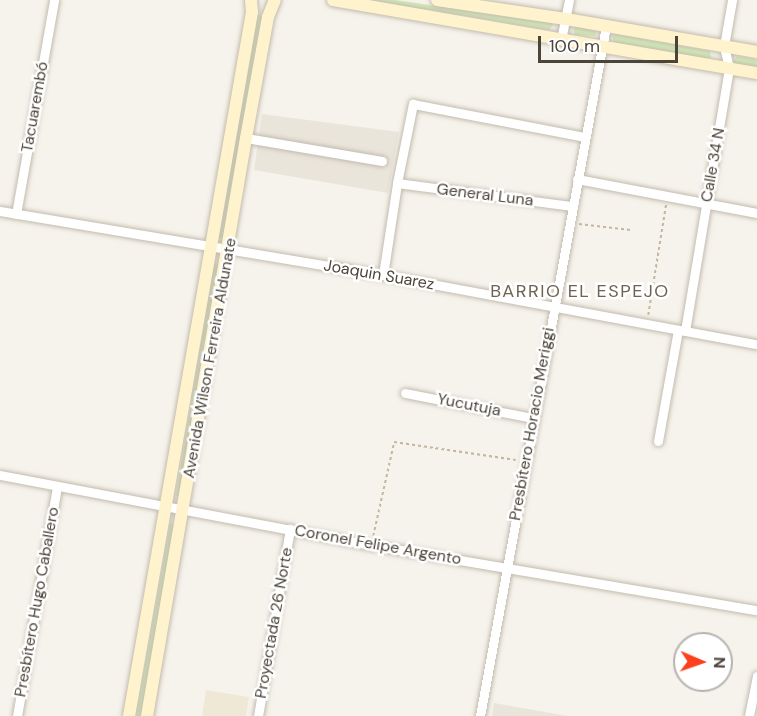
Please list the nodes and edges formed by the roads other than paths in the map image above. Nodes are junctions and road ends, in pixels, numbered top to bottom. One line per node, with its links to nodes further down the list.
1 (54, 0): 26 (street, Tacuarembó)
2 (251, 0): 27 (street, Avenida Wilson Ferreira Aldunate)
3 (261, 0): 4 (street)
4 (273, 0): 18 (street, Avenida Wilson Ferreira Aldunate)
5 (333, 0): 11 (street)
6 (437, 0): 9 (street)
7 (569, 0): 9 (street)
8 (732, 0): 12 (street, Calle 34 N)
9 (566, 18): 10 (street); 11 (street)
10 (606, 26): 12 (street); 13 (street, Presbítero Horacio Meriggi)
11 (561, 40): 13 (street)
12 (724, 46): 14 (street); 15 (street, Calle 34 N)
13 (602, 47): 15 (street); 17 (street, Presbítero Horacio Meriggi)
14 (757, 52)
15 (729, 68): 16 (street); 22 (street, Calle 34 N)
16 (757, 73)
17 (585, 137): 20 (street, Presbítero Horacio Meriggi); 21 (street)
18 (246, 138): 19 (street); 28 (street, Avenida Wilson Ferreira Aldunate)
19 (382, 160)
20 (577, 180): 22 (street); 23 (street, Presbítero Horacio Meriggi)
21 (397, 183): 23 (street, General Luna); 29 (street)
22 (706, 204): 25 (street); 31 (street, Calle 34 N)
23 (572, 206): 30 (street, Presbítero Horacio Meriggi)
24 (0, 211): 26 (street, Joaquin Suarez)
25 (757, 213)
26 (16, 214): 27 (street, Joaquin Suarez)
27 (210, 246): 28 (street, Joaquin Suarez); 38 (street, Avenida Wilson Ferreira Aldunate)
28 (228, 249): 29 (street, Joaquin Suarez); 39 (street, Avenida Wilson Ferreira Aldunate)
29 (383, 275): 30 (street, Joaquin Suarez)
30 (553, 308): 31 (street, Joaquin Suarez); 34 (street, Presbítero Horacio Meriggi)
31 (682, 330): 32 (street, Joaquin Suarez); 35 (street, Calle 34 N)
32 (757, 344)
33 (405, 393): 34 (street, Yucutuja)
34 (533, 417): 41 (street, Presbítero Horacio Meriggi)
35 (658, 441)
36 (0, 476): 37 (street, Coronel Felipe Argento)
37 (57, 487): 38 (street, Coronel Felipe Argento); 44 (street, Presbítero Hugo Caballero)
38 (166, 506): 39 (street, Coronel Felipe Argento); 45 (street, Avenida Wilson Ferreira Aldunate)
39 (184, 510): 40 (street, Coronel Felipe Argento); 46 (street, Avenida Wilson Ferreira Aldunate)
40 (290, 530): 41 (street, Coronel Felipe Argento); 47 (street, Proyectada 26 Norte)
41 (506, 568): 42 (street, Coronel Felipe Argento); 48 (street, Presbítero Horacio Meriggi)
42 (757, 610)
43 (757, 676): 49 (street)
44 (17, 716)
45 (129, 716)
46 (147, 716)
47 (258, 716)
48 (480, 716)
49 (749, 716)

